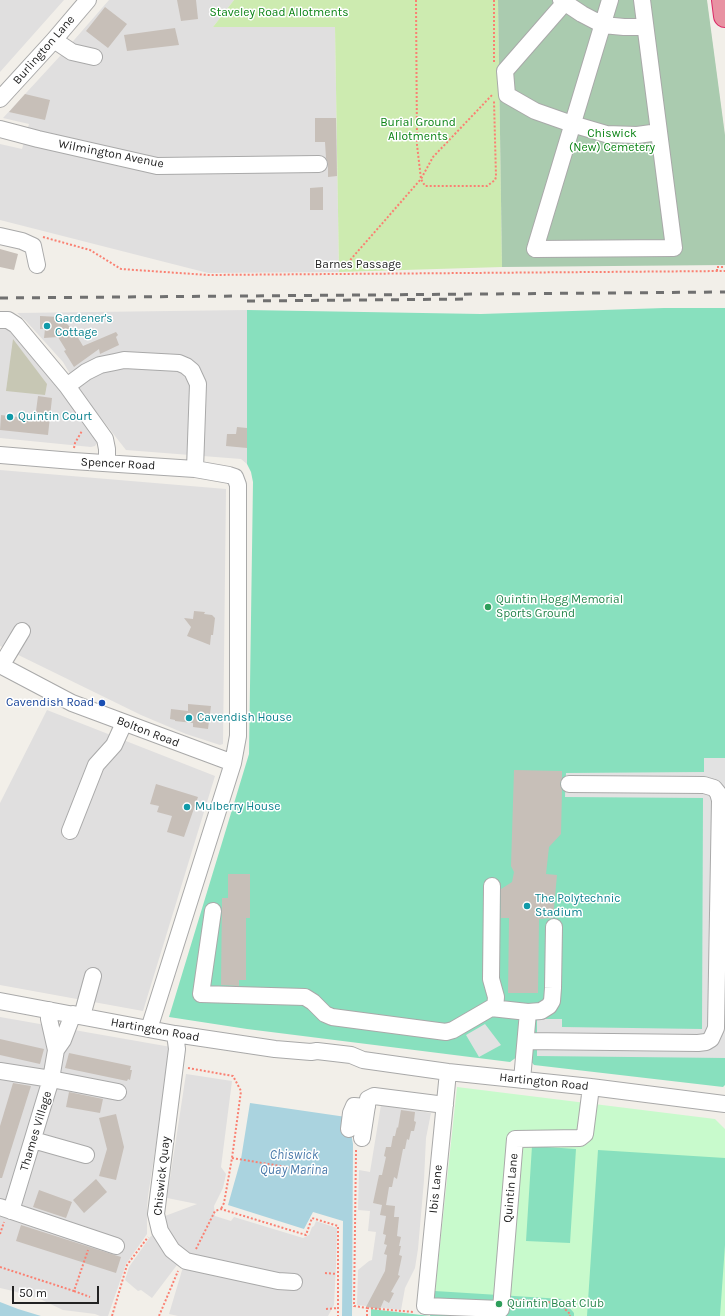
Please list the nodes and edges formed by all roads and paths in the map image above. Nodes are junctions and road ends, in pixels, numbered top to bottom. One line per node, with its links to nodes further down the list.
1 (88, 0): 11 (street, Burlington Lane)
2 (416, 0): 19 (path)
3 (494, 0): 13 (path)
4 (610, 0): 9 (street)
5 (642, 0): 10 (street)
6 (723, 0): 8 (highway)
7 (564, 1): 9 (street); 15 (street)
8 (725, 16)
9 (603, 24): 10 (street); 15 (street)
10 (645, 26): 17 (street)
11 (54, 40): 12 (street); 14 (street, Burlington Lane)
12 (94, 57)
13 (494, 70)
14 (0, 99)
15 (572, 124): 17 (street); 17 (street)
16 (0, 129): 18 (street, Wilmington Avenue)
17 (659, 132)
18 (319, 164)
19 (421, 179): 19 (path); 23 (path)
20 (0, 236): 22 (street)
21 (40, 236): 25 (path, Barnes Passage)
22 (37, 265)
23 (345, 266)
24 (725, 267): 25 (path)
25 (717, 271): 26 (path, Barnes Passage)
26 (725, 271)
27 (0, 320): 28 (street)
28 (67, 386): 29 (street); 33 (street)
29 (93, 422): 31 (path); 32 (street)
30 (0, 455): 31 (street, Spencer Road)
31 (73, 461): 32 (street, Spencer Road)
32 (107, 463): 33 (street, Spencer Road)
33 (195, 469): 37 (street, Spencer Road)
34 (22, 631): 35 (street)
35 (0, 666): 36 (street, Bolton Road)
36 (124, 723): 37 (street, Bolton Road); 39 (street)
37 (233, 763): 49 (street)
38 (569, 784): 51 (street)
39 (70, 831)
40 (492, 886): 45 (street)
41 (213, 911): 45 (street)
42 (554, 927): 47 (street)
43 (93, 976): 48 (street, Thames Village)
44 (0, 1001): 46 (street, Hartington Road)
45 (495, 1008): 47 (street)
46 (49, 1010): 48 (street, Hartington Road); 52 (street, Thames Village)
47 (528, 1012): 51 (street)
48 (77, 1015): 49 (street, Hartington Road); 52 (street, Thames Village)
49 (149, 1029): 50 (street, Hartington Road)
50 (175, 1034): 53 (street, Chiswick Quay); 55 (street, Hartington Road)
51 (526, 1041): 57 (street)
52 (56, 1050): 56 (street, Thames Village)
53 (175, 1066): 65 (path); 69 (street, Chiswick Quay)
54 (0, 1071): 56 (street)
55 (448, 1072): 57 (street, Hartington Road); 61 (street, Ibis Lane)
56 (51, 1079): 59 (street); 63 (street, Thames Village)
57 (522, 1080): 58 (street, Hartington Road)
58 (591, 1087): 60 (street, Hartington Road); 83 (street, Quintin Lane)
59 (118, 1092)
60 (725, 1104)
61 (445, 1105): 62 (street); 79 (street, Ibis Lane)
62 (355, 1134): 81 (path)
63 (33, 1140): 64 (street); 67 (street, Thames Village)
64 (86, 1156)
65 (232, 1158): 66 (path); 68 (path)
66 (317, 1172)
67 (6, 1209): 70 (street, Thames Village)
68 (221, 1209): 72 (path); 75 (path)
69 (160, 1231): 72 (street, Chiswick Quay); 84 (path)
70 (92, 1238): 71 (street, Thames Village); 77 (path)
71 (116, 1246)
72 (192, 1262): 76 (street, Chiswick Quay); 85 (path)
73 (0, 1267): 77 (path)
74 (325, 1273): 75 (path)
75 (337, 1274): 80 (path)
76 (283, 1286)
77 (74, 1291): 78 (path)
78 (90, 1297)
79 (425, 1306): 81 (path); 83 (street)
80 (338, 1308): 82 (path); 86 (path)
81 (367, 1308): 87 (path)
82 (326, 1309)
83 (497, 1312)
84 (112, 1316)
85 (159, 1316)
86 (338, 1316)
87 (367, 1316)

